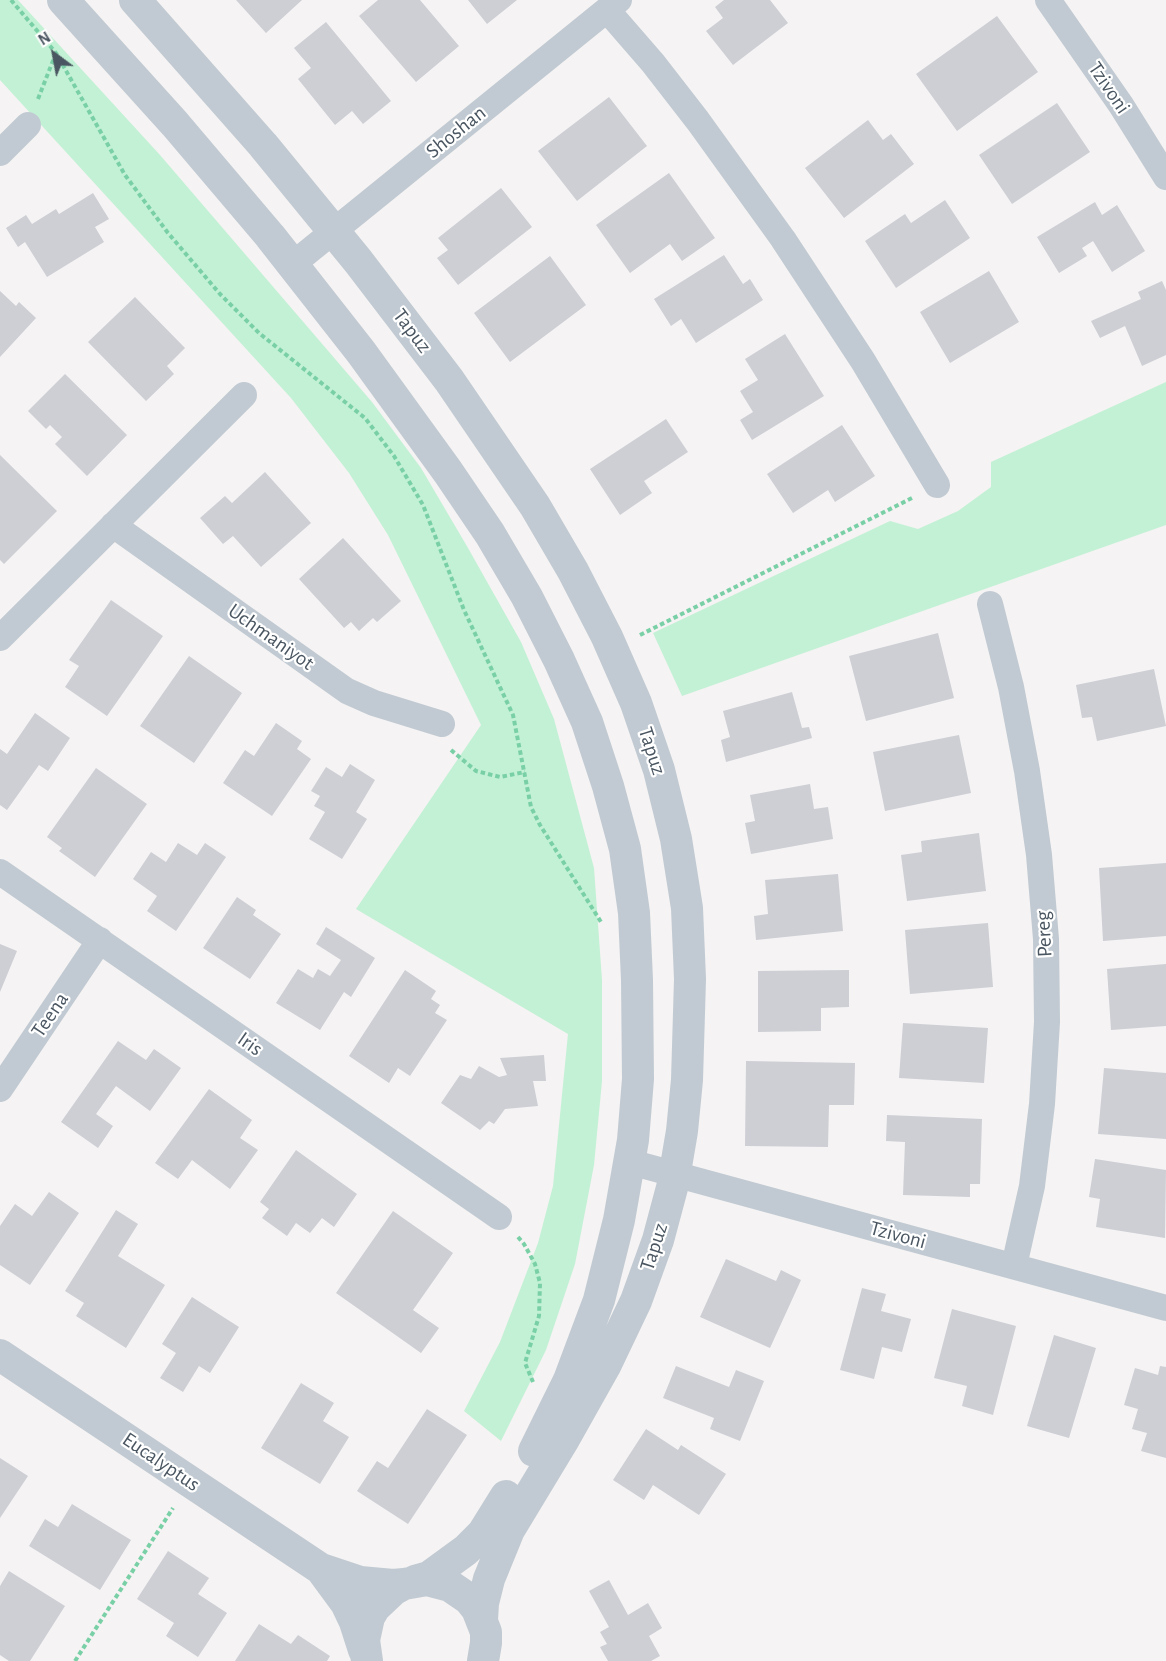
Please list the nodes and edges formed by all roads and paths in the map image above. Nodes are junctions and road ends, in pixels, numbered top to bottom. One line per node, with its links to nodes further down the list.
1 (11, 0): 6 (path)
2 (63, 0): 11 (street, Tapuz)
3 (135, 0): 10 (street, Tapuz)
4 (1048, 0): 9 (street, Tzivoni)
5 (613, 5): 10 (street, Shoshan); 13 (street)
6 (56, 53): 7 (path); 20 (path)
7 (28, 125): 8 (street)
8 (0, 153)
9 (1166, 177)
10 (333, 231): 11 (street, Shoshan); 17 (street, Tapuz)
11 (293, 264): 25 (street, Tapuz)
12 (244, 395): 14 (street)
13 (937, 485): 17 (path)
14 (113, 525): 16 (street); 18 (street, Uchmaniyot)
15 (990, 604): 28 (street, Pereg)
16 (0, 638)
17 (612, 648): 26 (street, Tapuz)
18 (442, 724)
19 (449, 749): 20 (path)
20 (525, 772): 22 (path)
21 (0, 872): 23 (street, Iris)
22 (607, 932)
23 (100, 940): 24 (street, Teena); 27 (street, Iris)
24 (0, 1089)
25 (630, 1162): 26 (street, Tzivoni); 31 (street, Tapuz)
26 (675, 1173): 28 (street, Tzivoni); 35 (street, Tapuz)
27 (499, 1217): 31 (path)
28 (1014, 1266): 29 (street, Tzivoni)
29 (1166, 1308)
30 (0, 1355): 32 (street, Eucalyptus)
31 (555, 1410): 34 (street, Tapuz)
32 (190, 1481): 33 (street, Eucalyptus); 37 (path)
33 (321, 1569): 34 (street, Eucalyptus); 36 (street, Eucalyptus)
34 (410, 1583): 35 (street, Eucalyptus); 36 (street, Tapuz)
35 (482, 1620): 38 (street, Tapuz)
36 (366, 1656)
37 (75, 1661)
38 (483, 1661)

